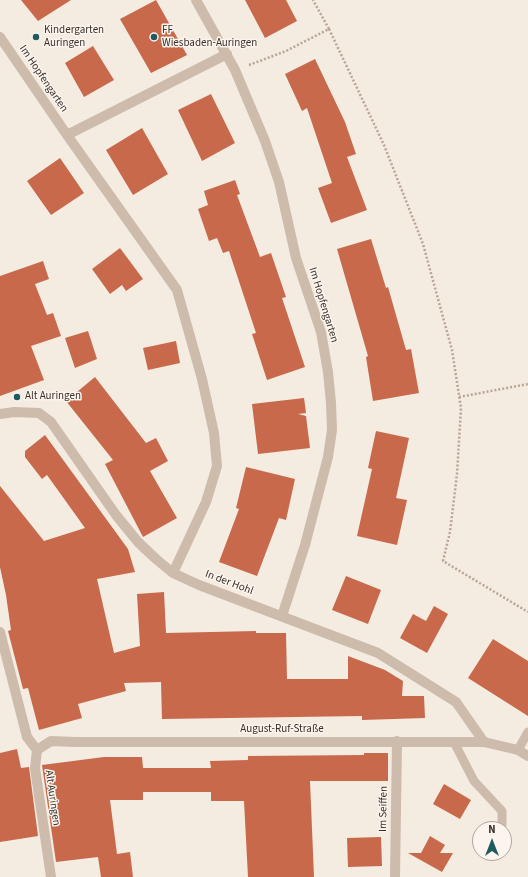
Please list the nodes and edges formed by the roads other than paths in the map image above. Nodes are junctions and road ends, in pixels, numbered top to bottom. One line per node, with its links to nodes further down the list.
1 (196, 0): 3 (street, Im Hopfengarten)
2 (0, 37): 4 (street, Im Hopfengarten)
3 (227, 54): 4 (street); 7 (street, Im Hopfengarten)
4 (67, 135): 6 (street, Im Hopfengarten)
5 (0, 414): 6 (street, In der Hohl)
6 (174, 573): 7 (street, In der Hohl)
7 (282, 616): 12 (street, In der Hohl)
8 (0, 632): 13 (street)
9 (528, 732): 14 (lane)
10 (397, 741): 11 (street, August-Ruf-Straße); 13 (street, August-Ruf-Straße); 18 (street, Im Seiffen)
11 (454, 742): 12 (street, August-Ruf-Straße); 16 (lane)
12 (484, 742): 14 (street, August-Ruf-Straße)
13 (37, 750): 17 (street, Alt Auringen)
14 (518, 750): 15 (street, August-Ruf-Straße)
15 (528, 756)
16 (502, 821)
17 (51, 877)
18 (395, 877)

